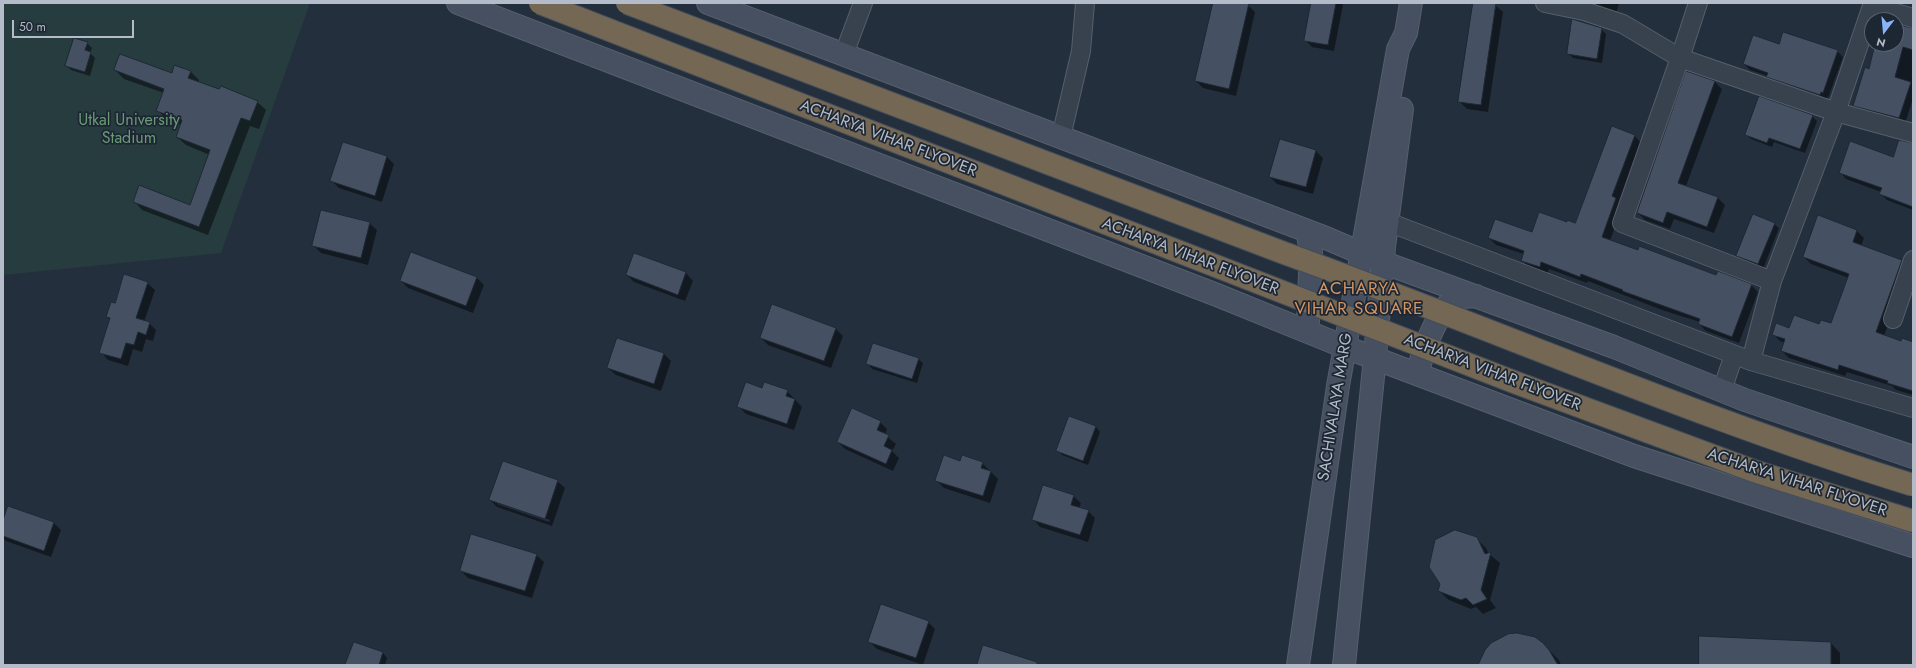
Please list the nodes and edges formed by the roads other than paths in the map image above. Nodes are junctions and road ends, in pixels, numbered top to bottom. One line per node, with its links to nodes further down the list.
1 (458, 3): 25 (street)
2 (540, 3): 35 (highway, ACHARYA VIHAR FLYOVER, bridge)
3 (627, 3): 34 (highway, ACHARYA VIHAR FLYOVER, bridge)
4 (708, 3): 12 (street)
5 (863, 3): 12 (street)
6 (1085, 3): 16 (street)
7 (1412, 3): 11 (street, SACHIVALAYA MARG)
8 (1545, 3): 13 (street)
9 (1698, 3): 13 (street)
10 (1913, 18): 14 (street)
11 (1406, 33): 17 (street, SACHIVALAYA MARG); 19 (street, SACHIVALAYA MARG)
12 (844, 54): 16 (street)
13 (1680, 58): 14 (street); 22 (street)
14 (1836, 112): 15 (street); 22 (street)
15 (1913, 133)
16 (1061, 137): 18 (street)
17 (1388, 222): 21 (street, SACHIVALAYA MARG); 27 (street)
18 (1307, 231): 19 (street); 25 (street)
19 (1361, 253): 21 (street); 26 (street, SACHIVALAYA MARG)
20 (1913, 260): 24 (street)
21 (1382, 262): 23 (street); 28 (street, SACHIVALAYA MARG)
22 (1772, 281): 29 (street)
23 (1476, 296): 30 (street); 31 (street)
24 (1893, 319)
25 (1308, 330): 26 (street)
26 (1345, 347): 28 (street); 37 (street, SACHIVALAYA MARG)
27 (1734, 355): 29 (street); 31 (street)
28 (1375, 357): 30 (street); 38 (street, SACHIVALAYA MARG)
29 (1751, 362): 32 (street)
30 (1418, 373): 36 (street)
31 (1722, 390): 33 (street)
32 (1913, 408)
33 (1913, 457)
34 (1913, 485)
35 (1913, 521)
36 (1913, 546)
37 (1298, 665)
38 (1344, 665)

